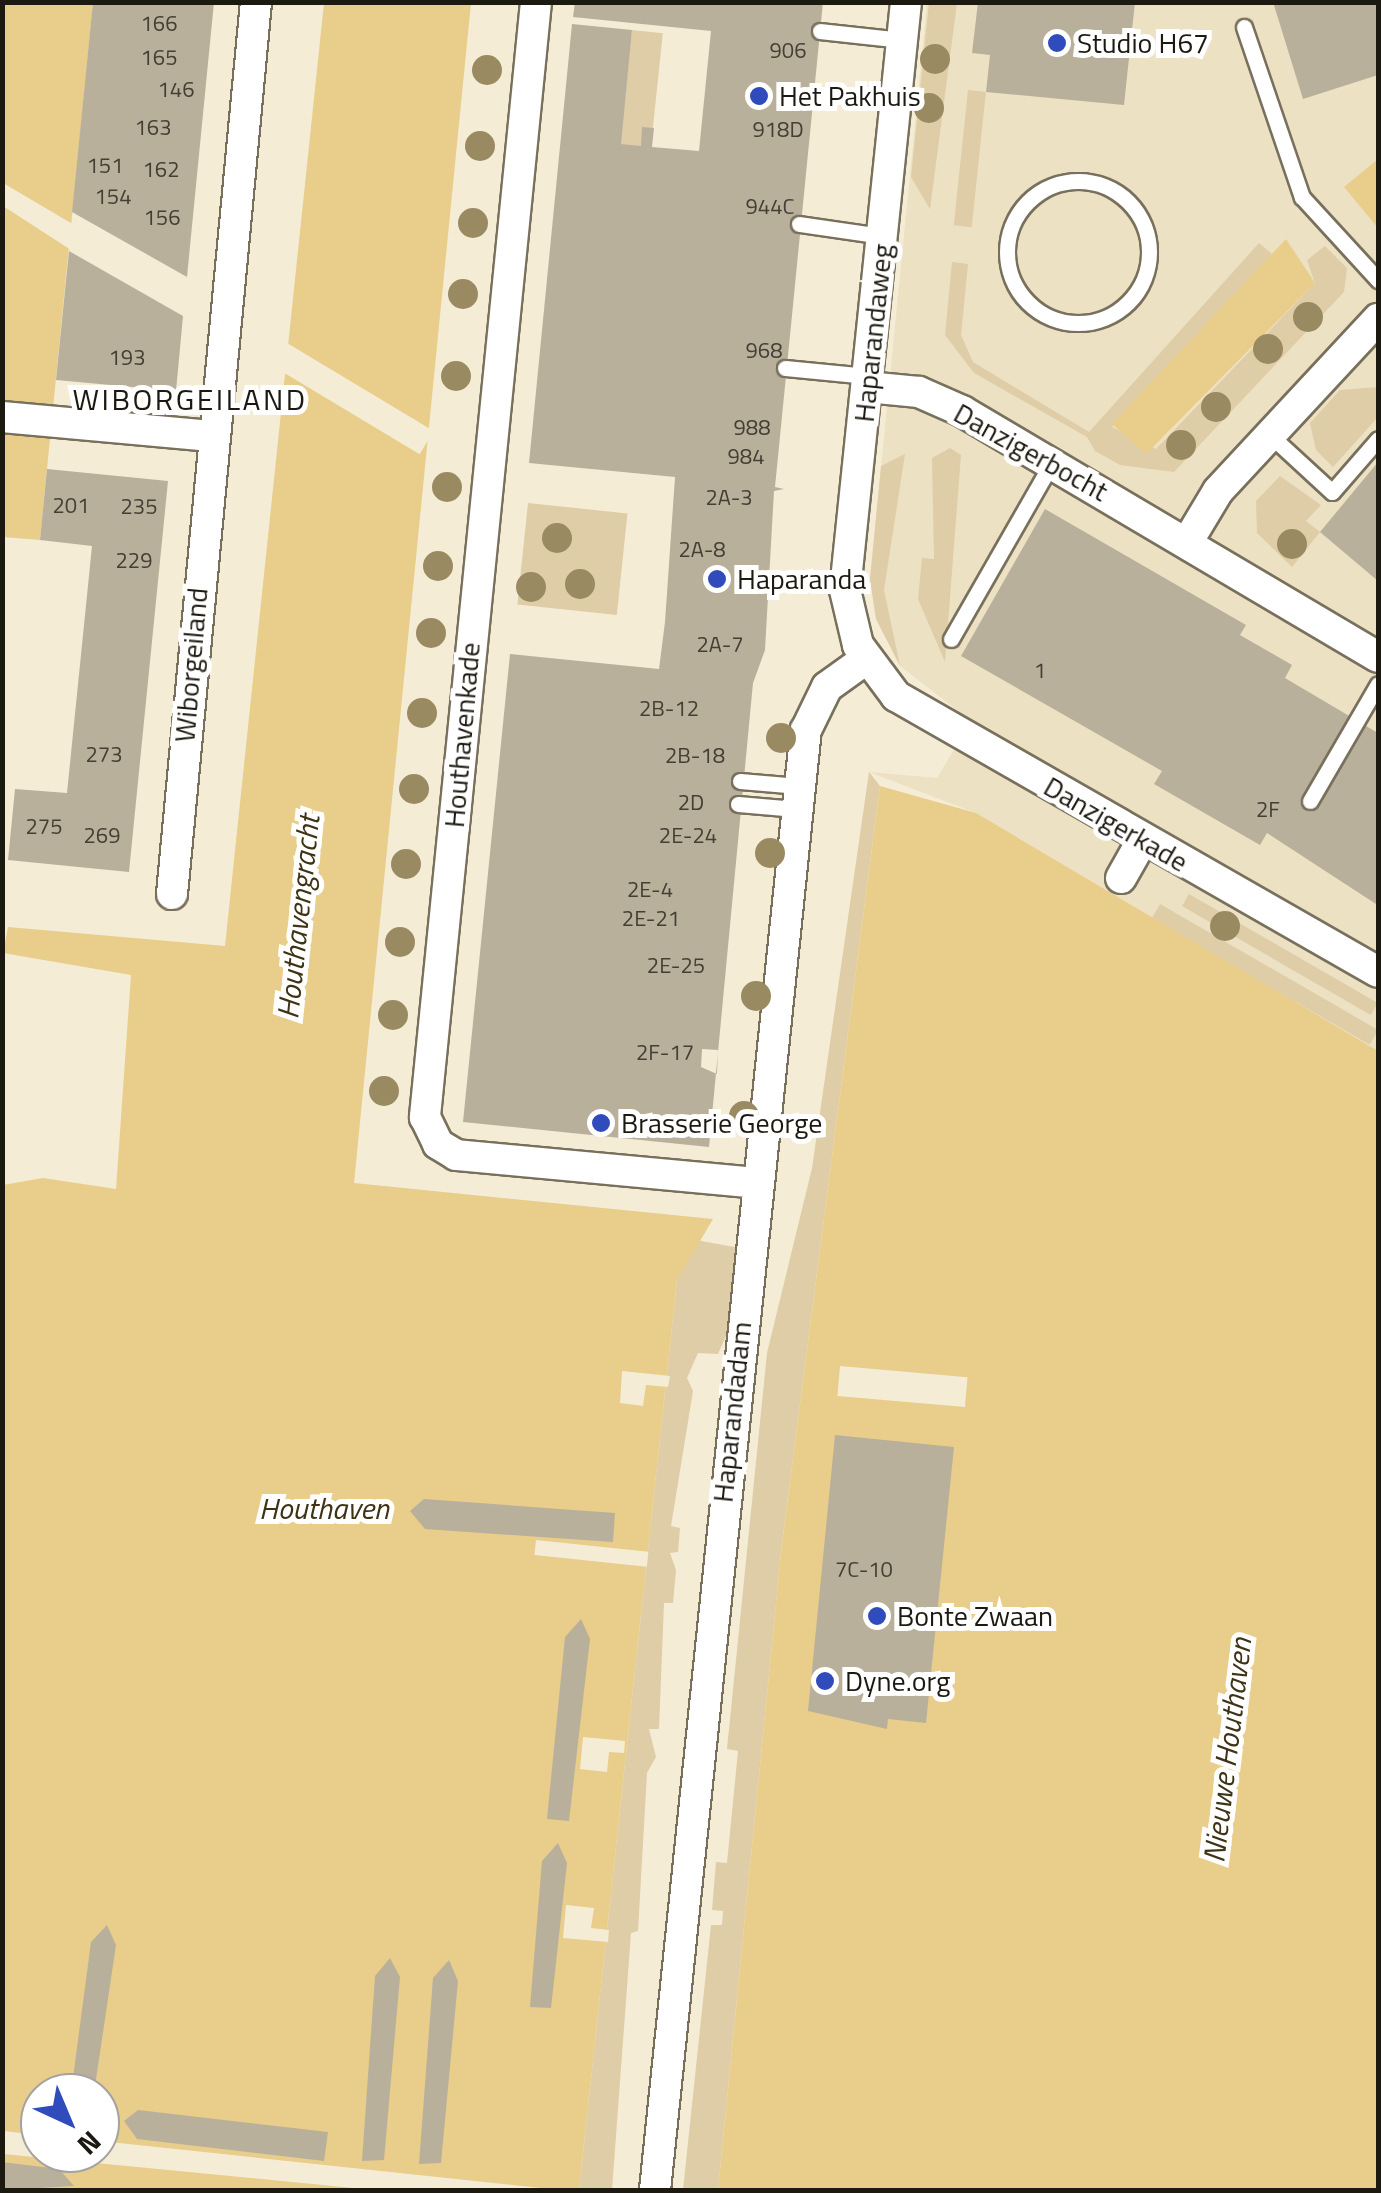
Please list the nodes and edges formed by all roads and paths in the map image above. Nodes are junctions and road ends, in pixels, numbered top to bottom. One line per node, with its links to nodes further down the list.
1 (256, 2): 16 (street, Wiborgeiland)
2 (536, 2): 32 (street, Houthavenkade)
3 (906, 2): 6 (street, Haparandaweg)
4 (1244, 27): 10 (lane)
5 (820, 31): 6 (lane)
6 (902, 40): 9 (street, Haparandaweg)
7 (1086, 182): 7 (lane)
8 (800, 224): 9 (lane)
9 (882, 236): 13 (street, Haparandaweg)
10 (1378, 280)
11 (1372, 337): 15 (street)
12 (785, 368): 13 (lane)
13 (868, 382): 18 (street, Danzigerbocht); 22 (street, Haparandaweg)
14 (2, 417): 16 (street)
15 (1270, 435): 17 (lane); 19 (street)
16 (210, 436): 30 (street, Wiborgeiland)
17 (1378, 438)
18 (1052, 463): 19 (street, Danzigerbocht); 20 (lane)
19 (1188, 541): 21 (street, Danzigerbocht)
20 (951, 639)
21 (1378, 657)
22 (866, 659): 25 (street, Haparandadam); 28 (street, Danzigerkade)
23 (1378, 684): 26 (lane)
24 (740, 781): 25 (lane)
25 (797, 798): 27 (lane); 32 (street, Haparandadam)
26 (1310, 802)
27 (738, 804)
28 (1143, 839): 29 (street); 31 (street, Danzigerkade)
29 (1121, 878)
30 (172, 894)
31 (1378, 972)
32 (754, 1183): 33 (street, Haparandadam)
33 (655, 2190)

